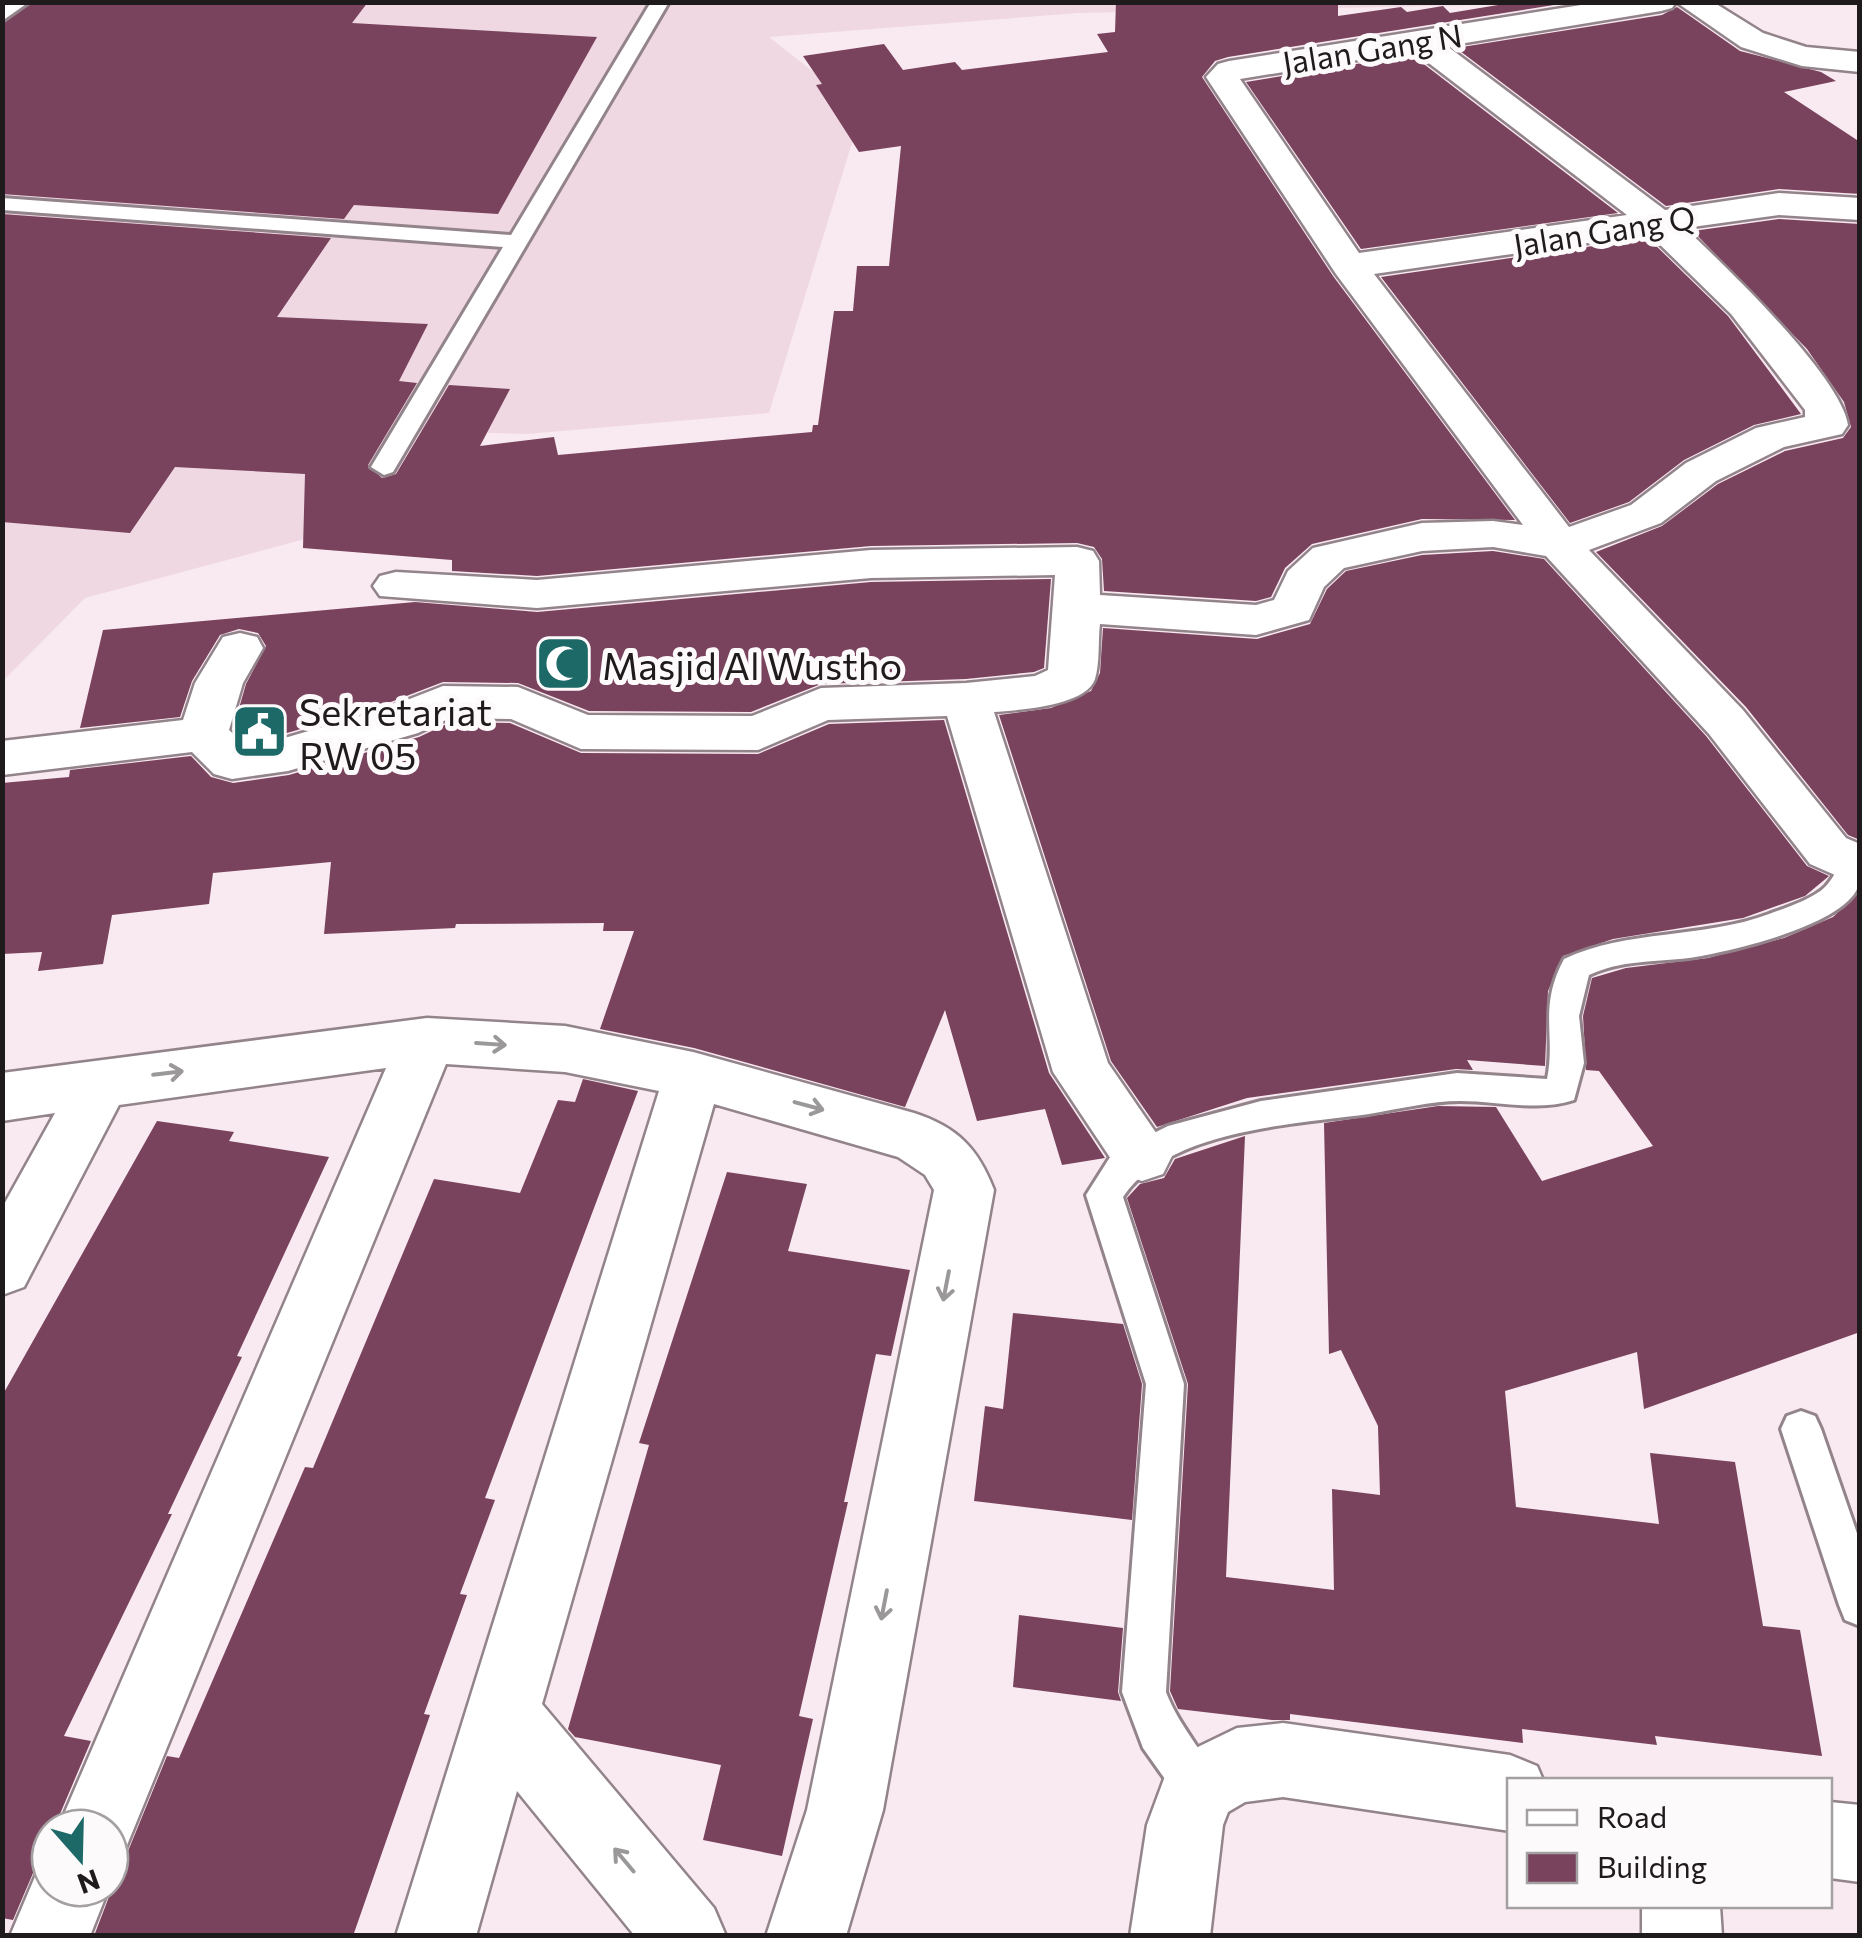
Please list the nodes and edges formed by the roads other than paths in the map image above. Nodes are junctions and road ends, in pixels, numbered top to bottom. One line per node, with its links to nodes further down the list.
1 (20, 2): 5 (lane)
2 (660, 2): 11 (lane)
3 (1662, 2): 6 (street, Jalan Gang N)
4 (1691, 2): 7 (street)
5 (2, 16)
6 (1419, 40): 10 (street); 12 (street, Jalan Gang N)
7 (1860, 62)
8 (2, 204): 11 (lane)
9 (1860, 210): 10 (street, Jalan Gang Q)
10 (1657, 221): 12 (street, Jalan Gang Q); 14 (street)
11 (518, 242): 13 (lane)
12 (1349, 266): 14 (street)
13 (384, 467)
14 (1560, 545): 16 (street); 21 (street)
15 (396, 586): 16 (street)
16 (1078, 608): 18 (street)
17 (240, 648): 19 (street)
18 (966, 699): 19 (street); 26 (street)
19 (203, 734): 20 (street)
20 (2, 758)
21 (1858, 867): 26 (lane)
22 (426, 1040): 23 (street, one-way to 23); 24 (street, one-way to 22); 33 (street)
23 (693, 1075): 30 (street); 41 (street, one-way to 41)
24 (102, 1081): 25 (street); 27 (street)
25 (2, 1098)
26 (1142, 1156): 31 (lane)
27 (2, 1268)
28 (1801, 1429): 29 (lane)
29 (1860, 1605)
30 (503, 1714): 39 (street); 40 (street, one-way to 30)
31 (1198, 1787): 32 (street); 42 (street)
32 (1507, 1793)
33 (104, 1808)
34 (1832, 1840): 35 (street)
35 (1860, 1844)
36 (62, 1908): 38 (street)
37 (1681, 1908): 43 (street)
38 (50, 1936)
39 (436, 1936)
40 (686, 1936)
41 (806, 1936)
42 (1170, 1936)
43 (1682, 1936)

